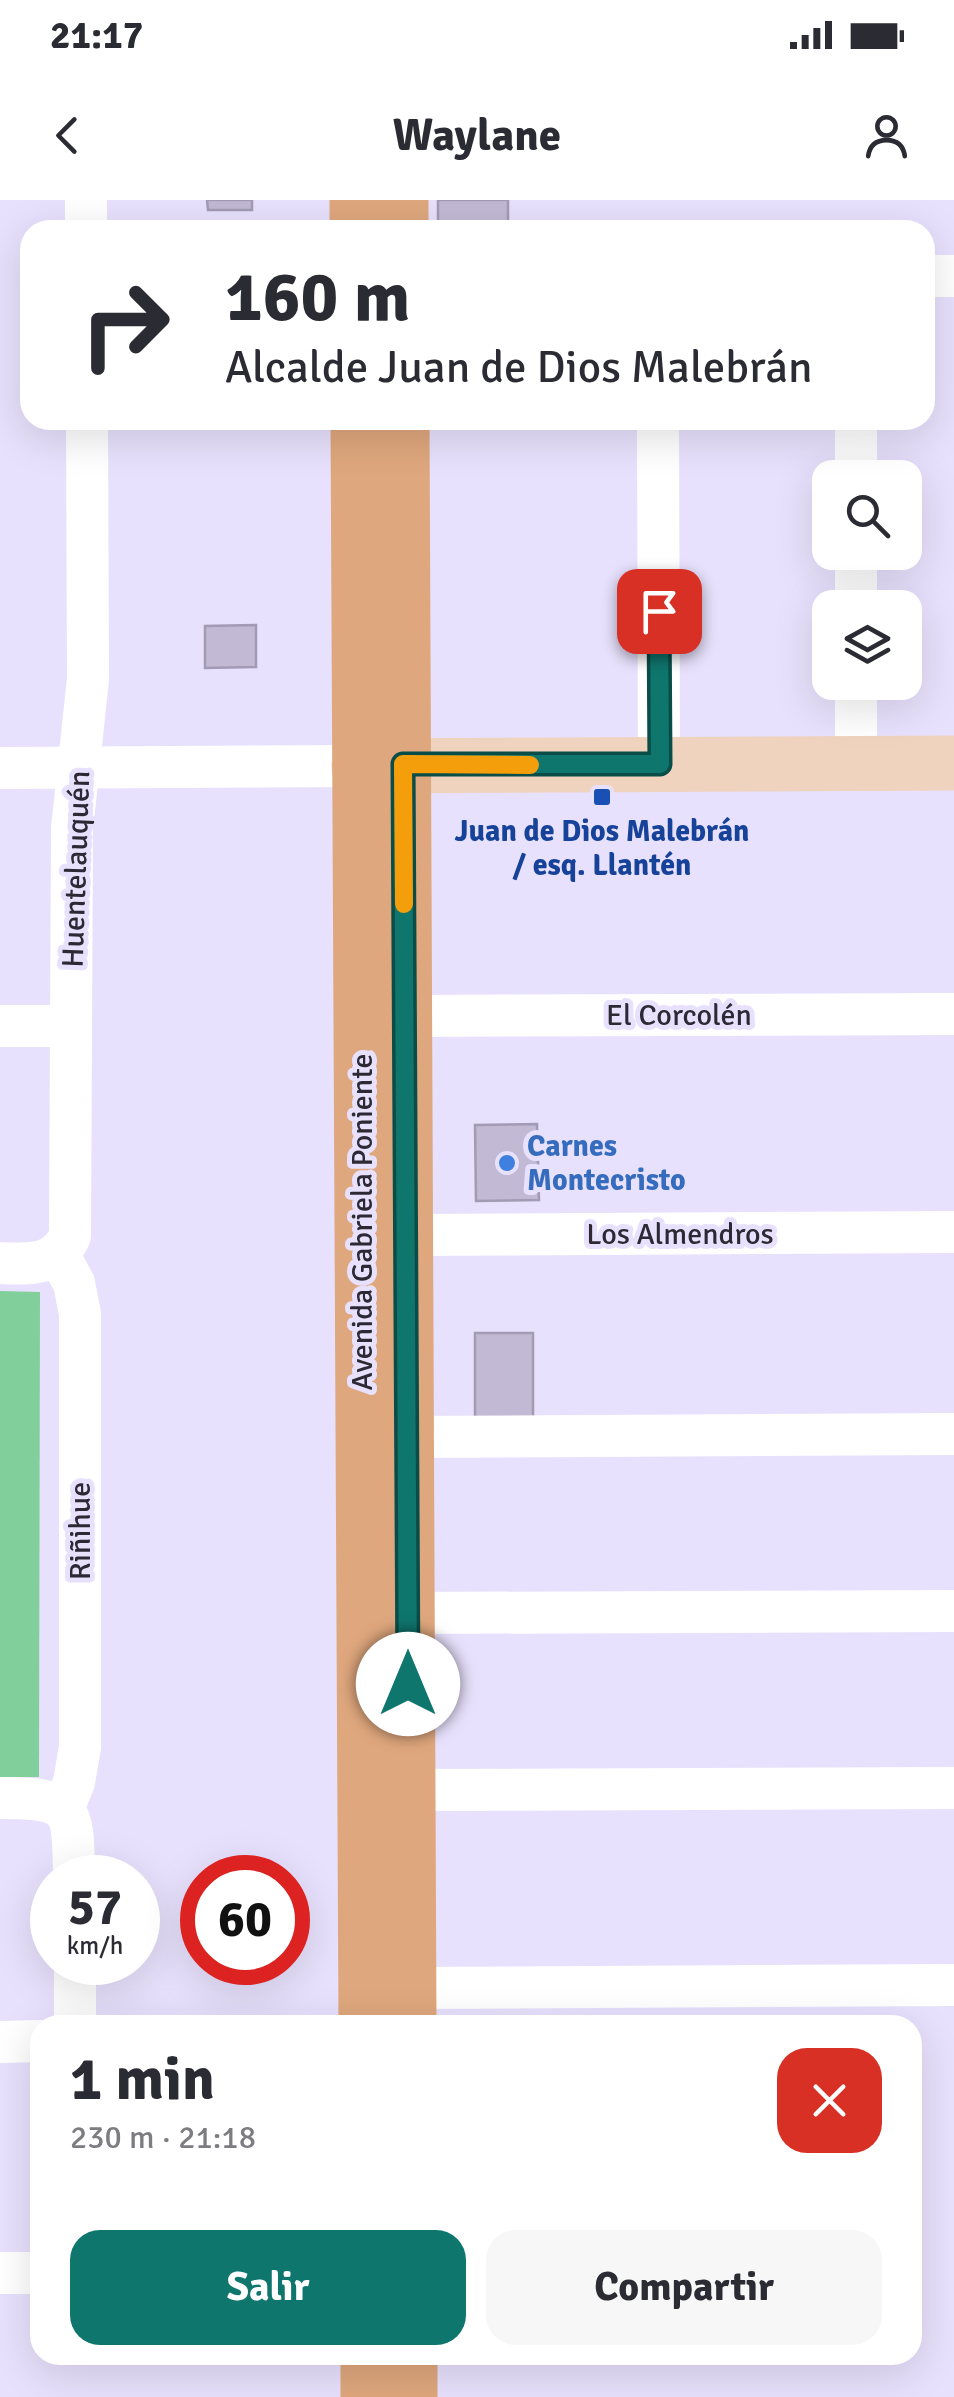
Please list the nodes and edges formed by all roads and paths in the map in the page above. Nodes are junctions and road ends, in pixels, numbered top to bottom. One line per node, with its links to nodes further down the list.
1 (87, 430): 13 (street, Huentelauquén)
2 (359, 430): 11 (main road, Avenida Gabriela Poniente)
3 (401, 430): 11 (main road, Avenida Gabriela Poniente)
4 (658, 430): 9 (street)
5 (856, 430): 6 (street)
6 (856, 460)
7 (856, 700): 10 (street)
8 (954, 763): 10 (street)
9 (660, 764): 10 (street); 11 (street)
10 (856, 764)
11 (381, 765): 13 (street); 15 (main road, Avenida Gabriela Poniente); 35 (main road, Avenida Gabriela Poniente)
12 (0, 768): 13 (street)
13 (79, 768): 17 (street, Huentelauquén)
14 (954, 1014): 15 (street, El Corcolén)
15 (404, 1016): 19 (main road, Avenida Gabriela Poniente)
16 (0, 1026): 17 (street)
17 (71, 1026): 20 (street, Huentelauquén)
18 (954, 1232): 19 (street, Los Almendros)
19 (406, 1236): 23 (main road, Avenida Gabriela Poniente)
20 (58, 1254): 21 (street); 29 (street, Riñihue)
21 (0, 1263)
22 (954, 1434): 23 (street)
23 (407, 1436): 25 (main road, Avenida Gabriela Poniente)
24 (954, 1611): 25 (street)
25 (407, 1613): 27 (main road, Avenida Gabriela Poniente)
26 (954, 1788): 27 (street)
27 (408, 1790): 33 (main road, Avenida Gabriela Poniente)
28 (0, 1798): 29 (street)
29 (62, 1809): 30 (street)
30 (73, 1855)
31 (74, 1985): 34 (street)
32 (954, 1985): 33 (street)
33 (409, 2007)
34 (75, 2015)
35 (366, 2015)
36 (0, 2042): 37 (street)
37 (30, 2042)
38 (0, 2273): 39 (street)
39 (30, 2273)
40 (368, 2365): 42 (main road)
41 (410, 2365): 43 (main road)
42 (368, 2397)
43 (410, 2397)

